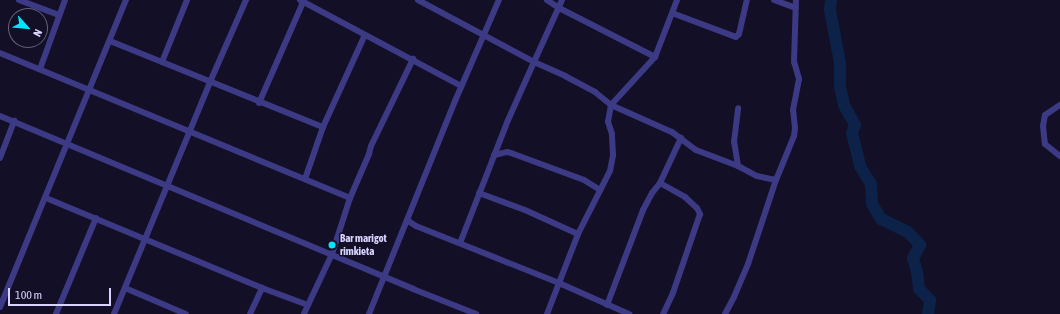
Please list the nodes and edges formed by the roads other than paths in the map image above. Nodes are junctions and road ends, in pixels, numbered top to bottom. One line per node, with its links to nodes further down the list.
1 (19, 0): 20 (street)
2 (65, 0): 20 (street)
3 (126, 0): 23 (street)
4 (188, 0): 27 (street)
5 (246, 0): 30 (street)
6 (418, 0): 16 (street)
7 (436, 0): 16 (street)
8 (499, 0): 22 (street)
9 (547, 0): 17 (street)
10 (562, 0): 17 (street)
11 (677, 0): 19 (street)
12 (747, 0): 19 (street)
13 (774, 0): 18 (street)
14 (796, 0): 18 (street)
15 (302, 1): 21 (street); 33 (street)
16 (433, 7): 22 (street)
17 (559, 8): 25 (street); 28 (street)
18 (796, 8): 48 (street)
19 (672, 13): 25 (street)
20 (59, 15): 29 (street)
21 (365, 35): 26 (street); 39 (street)
22 (482, 36): 28 (street); 31 (street)
23 (110, 41): 27 (street); 32 (street)
24 (0, 53): 29 (street)
25 (655, 57): 34 (street)
26 (413, 59): 31 (street); 54 (street)
27 (162, 62): 30 (street)
28 (534, 62): 34 (street); 43 (street)
29 (40, 69): 32 (street)
30 (210, 82): 33 (street); 40 (street)
31 (461, 86): 56 (street)
32 (88, 90): 40 (street); 42 (street)
33 (259, 103): 39 (street)
34 (611, 105): 41 (street); 51 (street)
35 (1060, 105): 44 (street)
36 (738, 108): 46 (street)
37 (0, 116): 38 (street)
38 (14, 121): 42 (street); 45 (street)
39 (323, 127): 47 (street)
40 (190, 131): 47 (street); 50 (street)
41 (681, 138): 46 (street); 49 (street)
42 (68, 144): 50 (street); 53 (street)
43 (494, 156): 51 (street); 52 (street)
44 (1060, 156)
45 (0, 158)
46 (738, 166): 48 (street)
47 (304, 179): 54 (street)
48 (776, 180): 80 (street)
49 (660, 183): 66 (street); 79 (street)
50 (167, 185): 58 (street); 60 (street)
51 (600, 190): 57 (street)
52 (479, 193): 57 (street); 59 (street)
53 (46, 198): 55 (street); 65 (street)
54 (350, 198): 60 (street)
55 (96, 218): 58 (street); 70 (street)
56 (407, 220): 59 (street); 61 (street)
57 (578, 234): 62 (street)
58 (145, 238): 63 (street); 64 (street)
59 (460, 243): 62 (street)
60 (332, 254): 61 (street); 67 (street)
61 (384, 276): 75 (street); 76 (street)
62 (559, 283): 66 (street); 77 (street)
63 (125, 288): 69 (street); 71 (street)
64 (262, 288): 67 (street); 73 (street)
65 (2, 297): 68 (street)
66 (607, 304): 78 (street)
67 (308, 305): 74 (street)
68 (0, 307)
69 (173, 312): 72 (street)
70 (56, 314)
71 (114, 314)
72 (186, 314)
73 (250, 314)
74 (304, 314)
75 (369, 314)
76 (476, 314)
77 (547, 314)
78 (629, 314)
79 (663, 314)
80 (725, 314)

